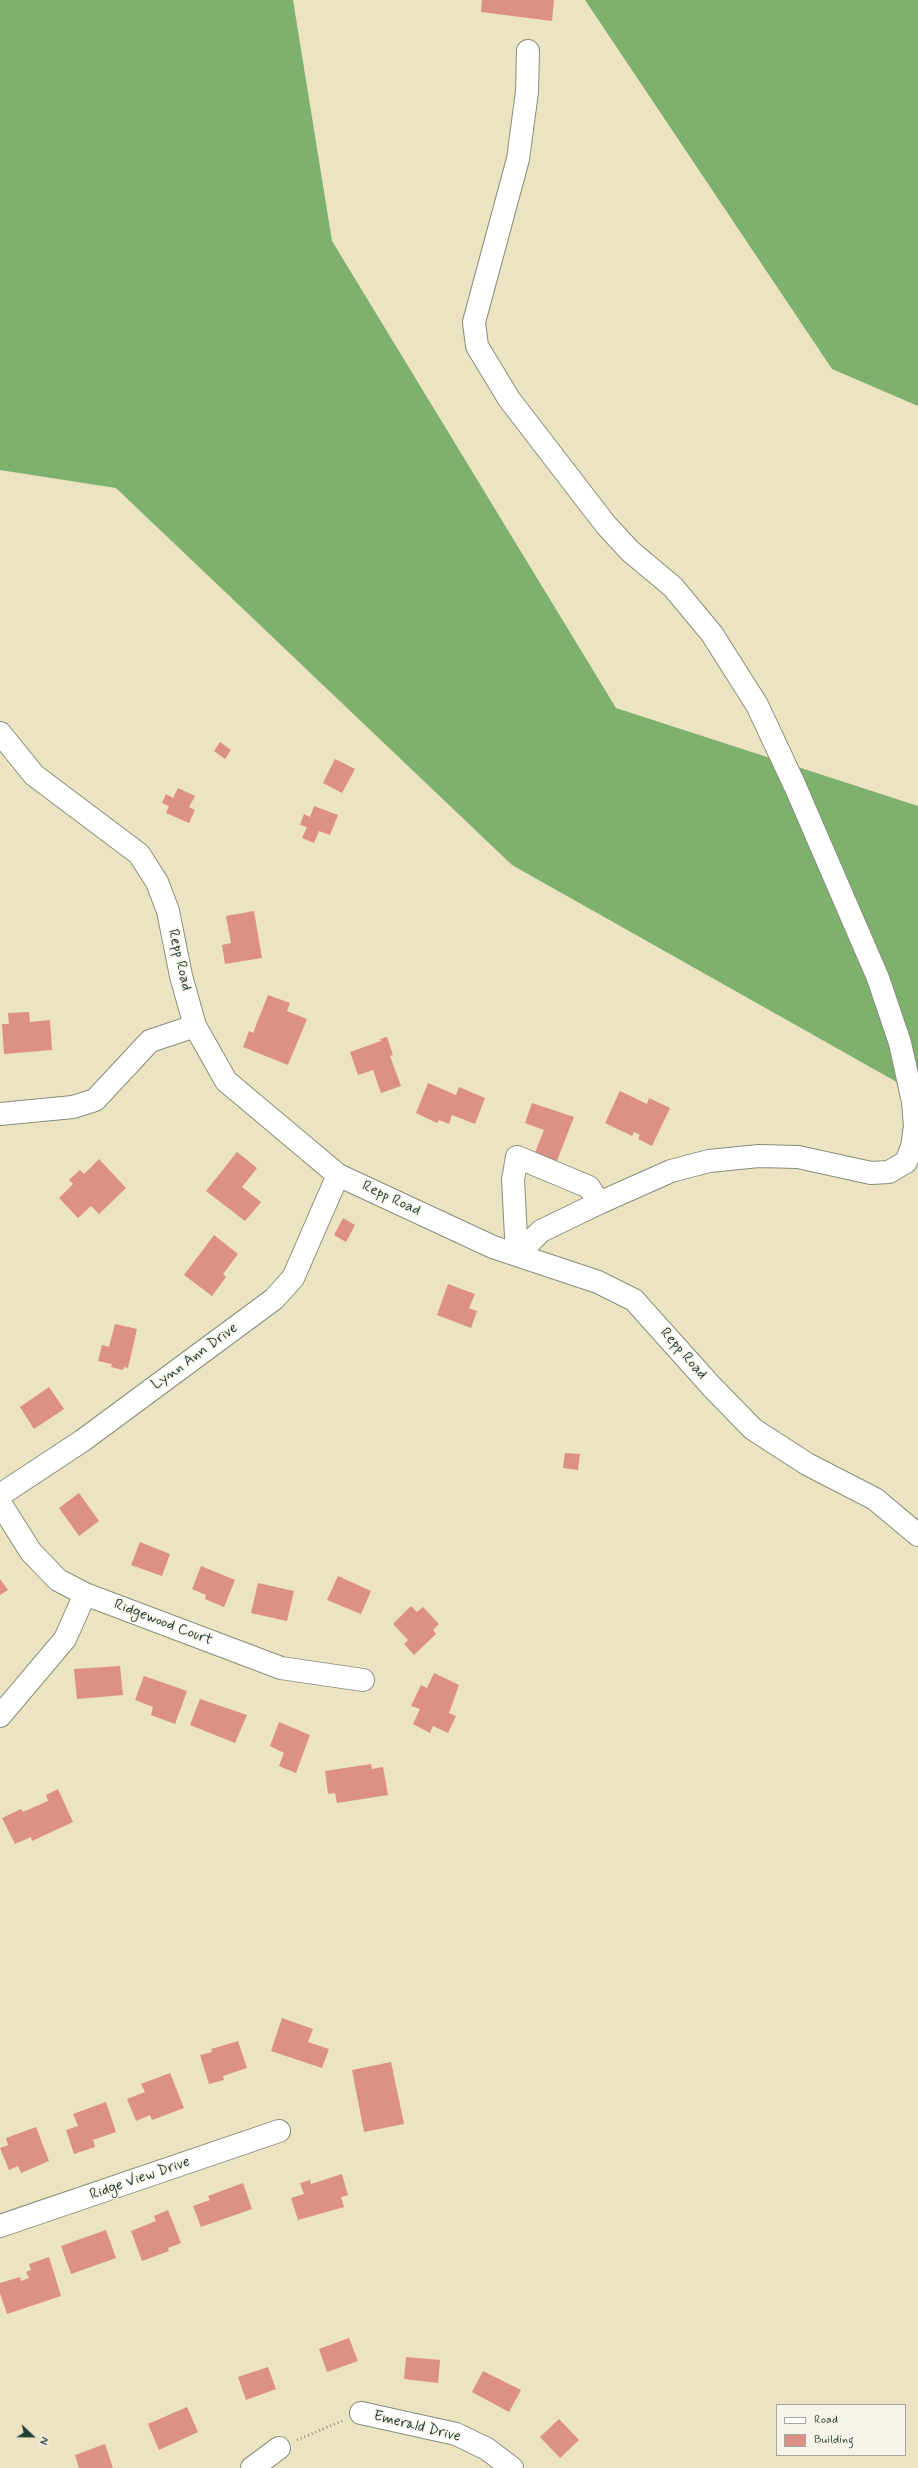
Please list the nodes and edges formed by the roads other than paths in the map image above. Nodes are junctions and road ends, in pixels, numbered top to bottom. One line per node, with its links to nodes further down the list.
1 (528, 50): 6 (street)
2 (0, 733): 3 (street, Repp Road)
3 (195, 1026): 4 (street); 5 (street, Repp Road)
4 (0, 1114)
5 (338, 1175): 7 (street, Repp Road); 8 (street, Lynn Ann Drive)
6 (598, 1203): 7 (street); 7 (street)
7 (517, 1255): 10 (street, Repp Road)
8 (0, 1495)
9 (0, 1503): 11 (street, Ridgewood Court)
10 (918, 1535)
11 (85, 1594): 12 (street, Ridgewood Court); 13 (street)
12 (363, 1680)
13 (0, 1716)
14 (279, 2131): 15 (street, Ridge View Drive)
15 (0, 2226)
16 (361, 2413): 19 (street, Emerald Drive)
17 (279, 2448): 18 (street)
18 (252, 2468)
19 (512, 2468)

